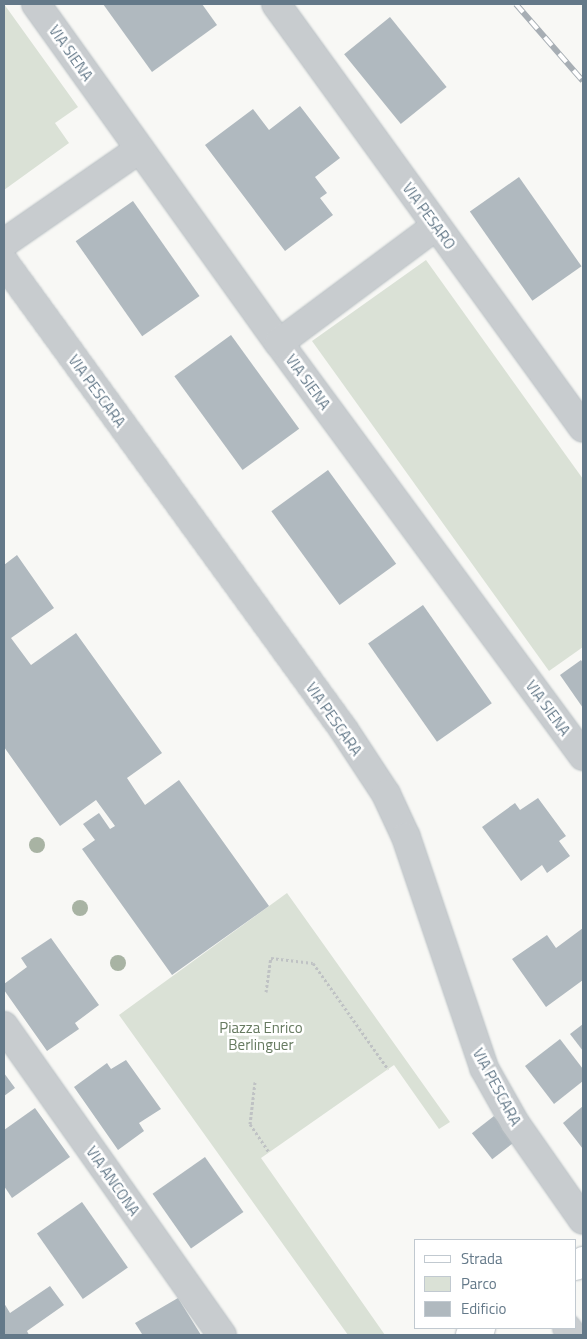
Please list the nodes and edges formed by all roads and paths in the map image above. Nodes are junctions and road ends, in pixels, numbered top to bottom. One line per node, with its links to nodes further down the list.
1 (36, 4): 3 (street, VIA SIENA)
2 (276, 4): 4 (street, VIA PESARO)
3 (140, 149): 5 (street); 7 (street, VIA SIENA)
4 (436, 226): 7 (street); 8 (street, VIA PESARO)
5 (4, 243)
6 (4, 262): 15 (street, VIA PESCARA)
7 (279, 343): 9 (street, VIA SIENA)
8 (583, 428)
9 (583, 756)
10 (266, 992): 12 (path)
11 (4, 1026): 16 (street, VIA ANCONA)
12 (388, 1069)
13 (255, 1082): 14 (path)
14 (269, 1152)
15 (583, 1220)
16 (222, 1335)

